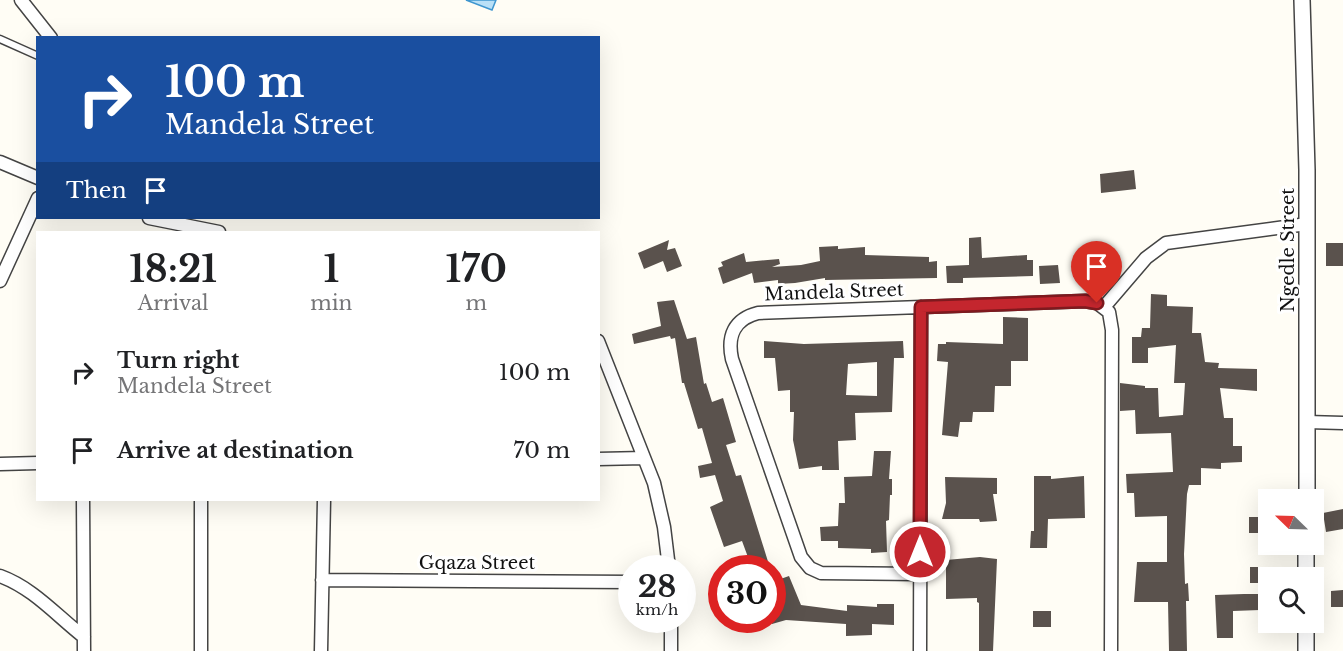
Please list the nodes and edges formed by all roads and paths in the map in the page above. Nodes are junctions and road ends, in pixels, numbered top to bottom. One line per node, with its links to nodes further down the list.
1 (21, 0): 3 (street)
2 (1302, 0): 10 (street, Ngedle Street)
3 (49, 36)
4 (0, 39): 5 (lane)
5 (36, 55)
6 (0, 162): 7 (street)
7 (36, 177)
8 (36, 202): 12 (street)
9 (154, 219): 11 (street)
10 (1307, 224): 14 (street); 16 (street, Ngedle Street)
11 (214, 231)
12 (0, 281)
13 (921, 307): 14 (street, Mandela Street); 27 (street); 27 (street, Mandela Street)
14 (1104, 308): 39 (street)
15 (600, 346): 18 (street)
16 (1307, 423): 17 (street); 22 (street, Ngedle Street)
17 (1343, 423)
18 (644, 458): 19 (street); 26 (street)
19 (600, 459)
20 (36, 463): 21 (street)
21 (0, 464)
22 (1307, 489)
23 (83, 501): 33 (street)
24 (201, 501): 35 (street)
25 (324, 501): 29 (street)
26 (667, 555)
27 (919, 574): 38 (street)
28 (0, 576): 33 (street)
29 (322, 580): 30 (street, Gqaza Street); 36 (street)
30 (618, 582)
31 (671, 633): 37 (street)
32 (1306, 633): 40 (street)
33 (84, 637): 34 (street)
34 (84, 651)
35 (201, 651)
36 (321, 651)
37 (671, 651)
38 (920, 651)
39 (1111, 651)
40 (1306, 651)

